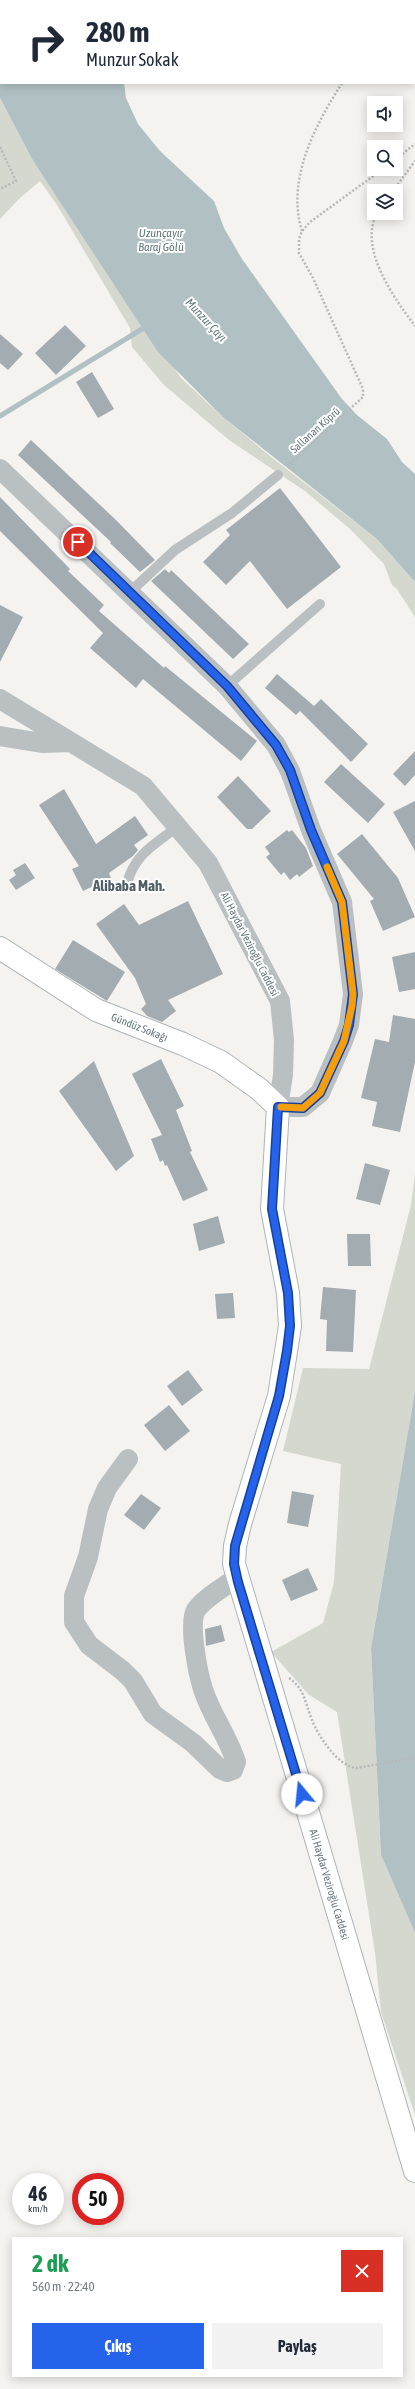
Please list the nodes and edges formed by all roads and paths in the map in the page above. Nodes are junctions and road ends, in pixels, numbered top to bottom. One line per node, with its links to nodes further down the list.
1 (341, 84): 10 (path)
2 (415, 144): 4 (path)
3 (0, 147): 8 (path)
4 (403, 153)
5 (415, 161): 7 (path)
6 (374, 176): 10 (path)
7 (398, 184)
8 (0, 189)
9 (373, 220): 11 (path)
10 (302, 231): 13 (path, Sallanan Köprü)
11 (415, 326)
12 (0, 469): 14 (street)
13 (278, 475): 14 (lane)
14 (130, 592): 16 (street)
15 (320, 604): 16 (lane)
16 (227, 686): 23 (street)
17 (0, 699): 19 (street, Ali Haydar Veziroğlu Caddesi)
18 (0, 736): 19 (street)
19 (71, 742): 20 (street, Ali Haydar Veziroğlu Caddesi)
20 (178, 826): 21 (lane); 23 (street, Ali Haydar Veziroğlu Caddesi)
21 (127, 883)
22 (0, 948): 23 (main road, Gündüz Sokağı)
23 (278, 1107): 25 (main road, Ali Haydar Veziroğlu Caddesi)
24 (128, 1459): 25 (street)
25 (237, 1577): 28 (main road, Ali Haydar Veziroğlu Caddesi)
26 (284, 1676): 27 (path)
27 (415, 1758)
28 (415, 2171)

